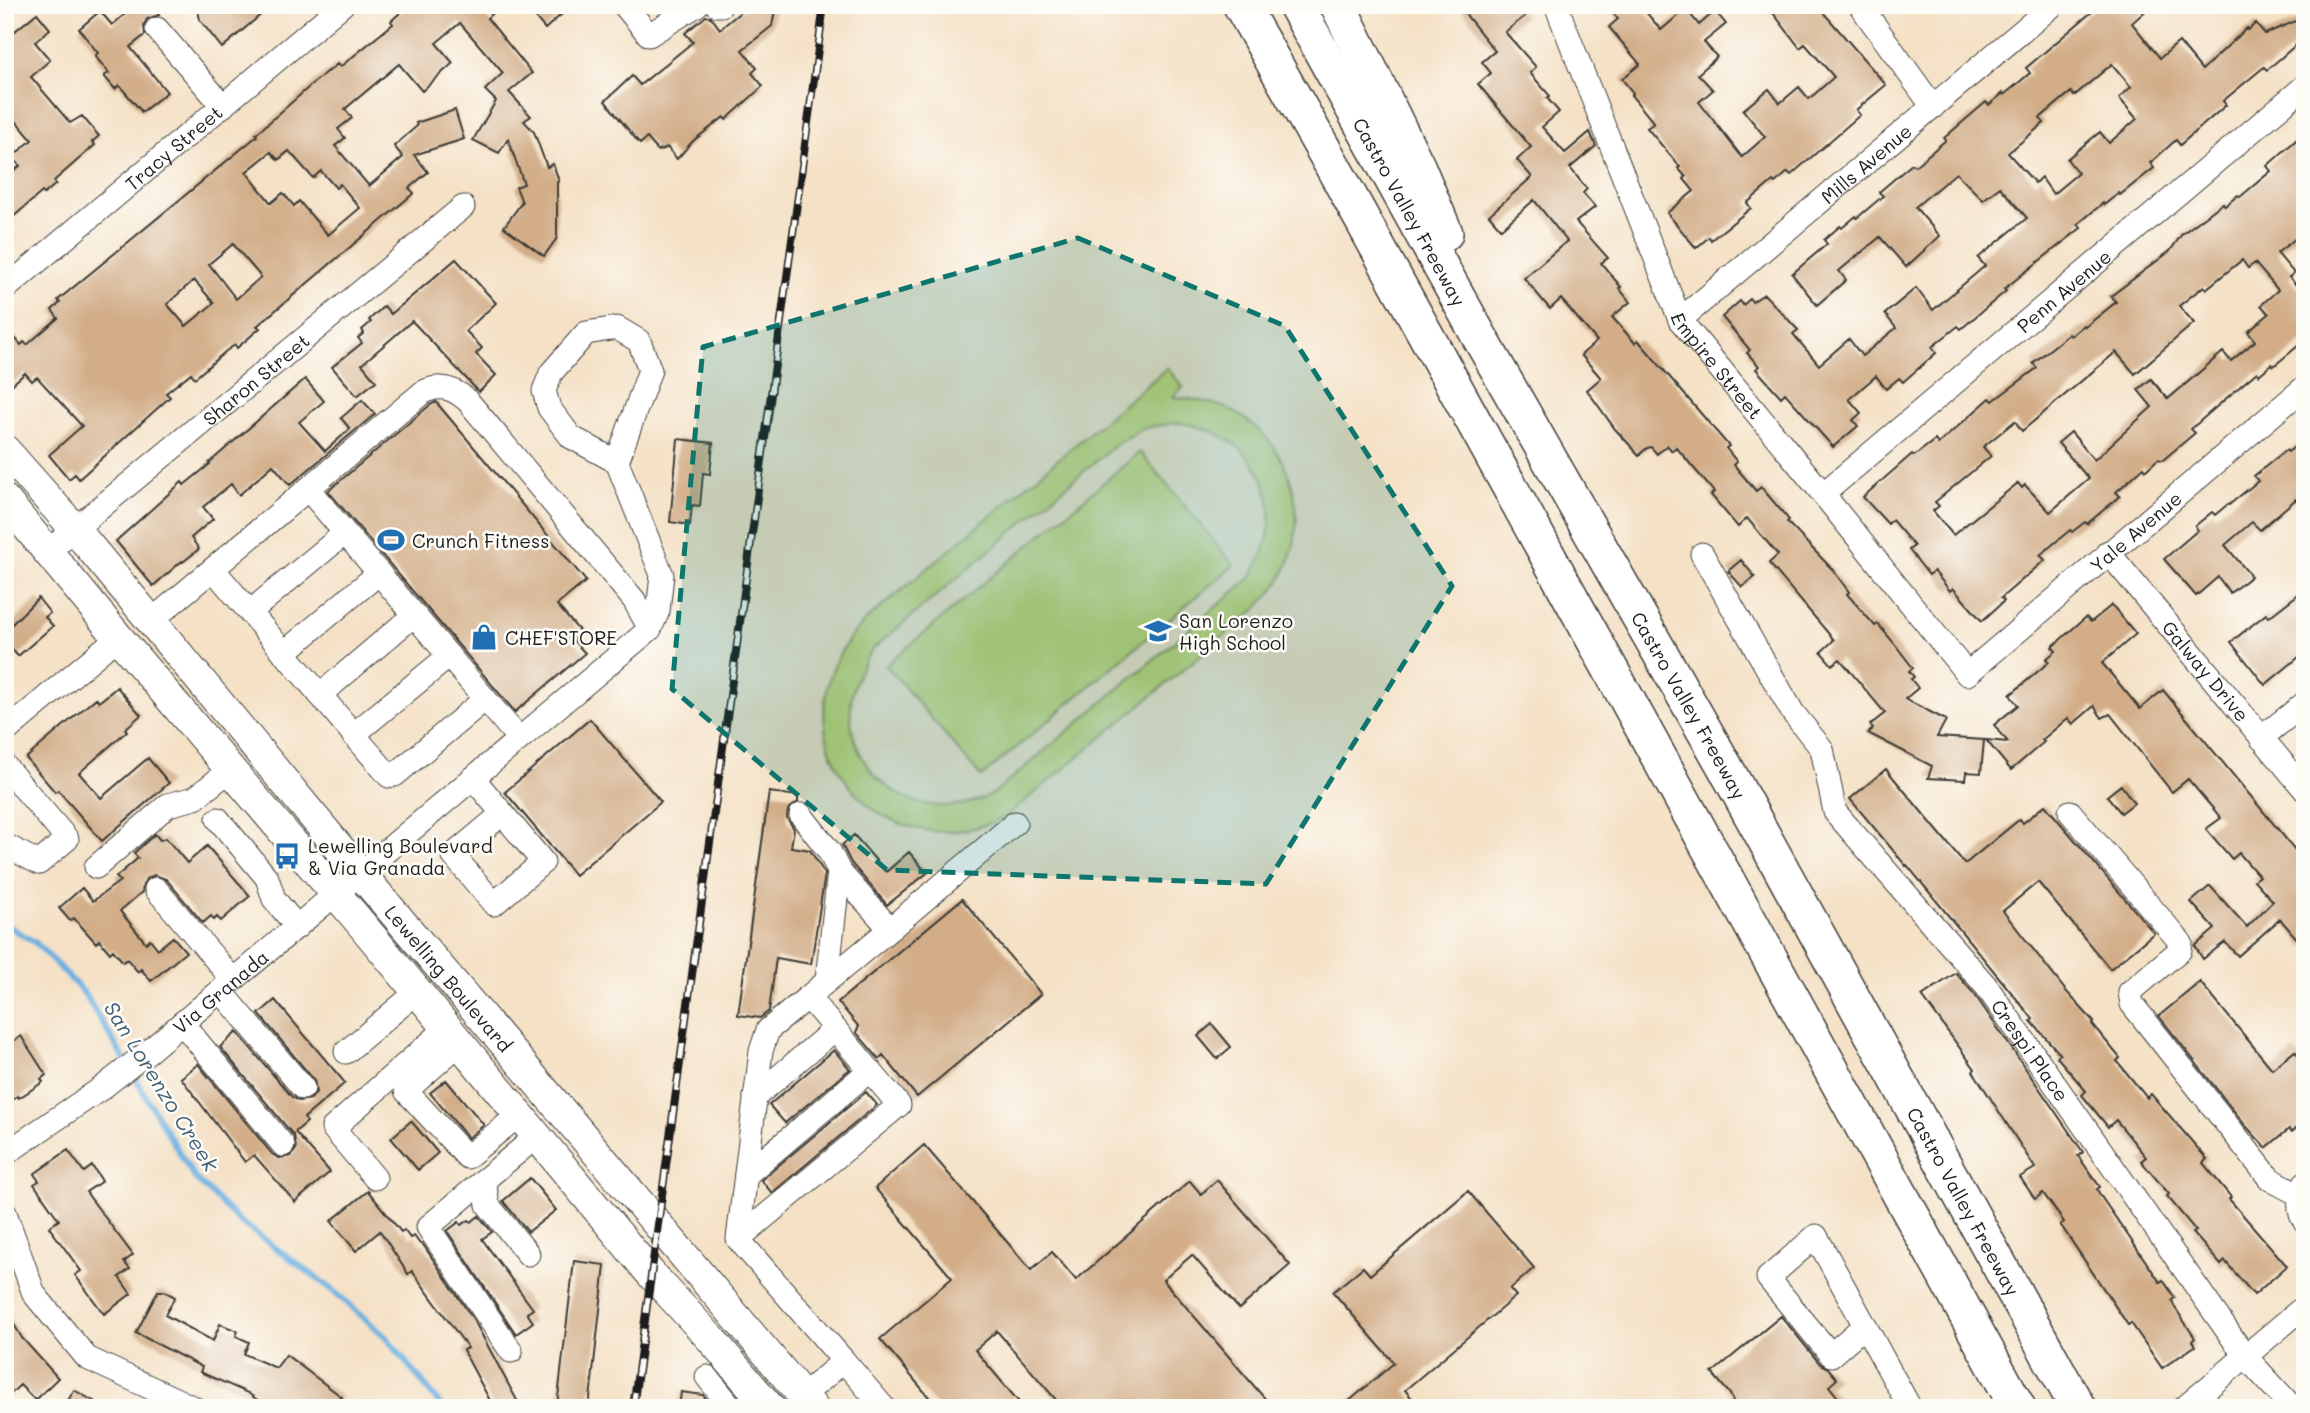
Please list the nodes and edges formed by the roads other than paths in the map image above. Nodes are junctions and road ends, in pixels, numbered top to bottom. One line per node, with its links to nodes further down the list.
1 (342, 5): 12 (street, Tracy Street)
2 (624, 5): 3 (street)
3 (697, 5)
4 (1241, 5): 97 (highway)
5 (1296, 5): 17 (highway, Castro Valley Freeway)
6 (1338, 5): 17 (highway)
7 (1556, 5): 16 (street, Empire Street)
8 (1860, 5): 13 (street)
9 (2053, 5): 13 (street, Mills Avenue)
10 (157, 29): 12 (street)
11 (2305, 86): 22 (street, Penn Avenue)
12 (223, 106): 15 (street, Tracy Street)
13 (1933, 107): 16 (street, Mills Avenue)
14 (463, 206): 24 (street, Sharon Street)
15 (5, 289)
16 (1679, 320): 22 (street, Empire Street)
17 (1479, 336): 98 (highway, Castro Valley Freeway)
18 (2305, 387): 27 (street, Yale Avenue)
19 (5, 450): 24 (main road, Lewelling Boulevard)
20 (617, 462): 20 (street); 34 (street)
21 (308, 489): 25 (street); 29 (street); 34 (street)
22 (1823, 494): 38 (street, Empire Street)
23 (8, 510): 26 (main road, Lewelling Boulevard)
24 (74, 528): 26 (street, Sharon Street); 33 (main road, Lewelling Boulevard)
25 (345, 533): 30 (street); 31 (street)
26 (47, 552): 35 (main road, Lewelling Boulevard)
27 (2108, 552): 38 (street, Yale Avenue); 44 (street, Galway Drive)
28 (1702, 554): 88 (street, Crespi Place)
29 (213, 569): 31 (street); 33 (street)
30 (379, 573): 32 (street); 36 (street)
31 (250, 612): 36 (street)
32 (414, 615): 37 (street); 39 (street)
33 (151, 621): 58 (main road, Lewelling Boulevard)
34 (650, 629): 45 (street, Via Granada)
35 (118, 637): 42 (street); 47 (main road, Lewelling Boulevard)
36 (284, 653): 39 (street)
37 (449, 656): 40 (street); 43 (street)
38 (1966, 674)
39 (320, 695): 43 (street)
40 (485, 699): 43 (street); 45 (street)
41 (2305, 703): 44 (street)
42 (6, 731)
43 (354, 735)
44 (2261, 738): 49 (street, Galway Drive)
45 (519, 739): 48 (street, Via Granada)
46 (5, 766): 55 (street)
47 (230, 770): 56 (street); 60 (main road, Lewelling Boulevard)
48 (473, 778): 51 (street); 58 (street, Via Granada)
49 (2305, 790)
50 (2070, 812): 80 (street)
51 (502, 814)
52 (801, 815): 57 (street)
53 (218, 819): 61 (street)
54 (1015, 822): 62 (street)
55 (5, 845)
56 (96, 867)
57 (839, 871): 62 (street); 63 (street)
58 (360, 873): 60 (street, Via Granada); 91 (main road, Lewelling Boulevard)
59 (156, 889): 64 (street)
60 (336, 894): 61 (street, Via Granada); 65 (main road, Lewelling Boulevard)
61 (297, 927): 64 (street, Via Granada)
62 (890, 929): 63 (street)
63 (827, 980): 66 (street)
64 (227, 986): 67 (street, Via Granada); 72 (street)
65 (417, 992): 69 (main road, Lewelling Boulevard); 70 (street)
66 (808, 997): 68 (street); 73 (street)
67 (183, 1023): 75 (street); 76 (street, Via Granada)
68 (835, 1029): 71 (street); 73 (street)
69 (453, 1036): 74 (main road, Lewelling Boulevard); 74 (street); 78 (street)
70 (346, 1052)
71 (870, 1070): 77 (street); 83 (street)
72 (303, 1088)
73 (755, 1097): 77 (street)
74 (528, 1126): 79 (street); 92 (main road, Lewelling Boulevard)
75 (283, 1145)
76 (5, 1154)
77 (746, 1175): 83 (street)
78 (375, 1178)
79 (484, 1180): 84 (street); 87 (street)
80 (2303, 1189): 82 (street)
81 (5, 1213): 93 (street)
82 (2305, 1221)
83 (738, 1239): 89 (street)
84 (528, 1254)
85 (2305, 1306): 88 (street)
86 (1864, 1326): 86 (street); 96 (street)
87 (511, 1351)
88 (2245, 1356): 99 (street); 100 (street, Crespi Place)
89 (844, 1361): 91 (street); 95 (street)
90 (707, 1377): 94 (street)
91 (806, 1403)
92 (765, 1406)
93 (194, 1408)
94 (733, 1408)
95 (884, 1408)
96 (1910, 1408)
97 (2018, 1408)
98 (2078, 1408)
99 (2184, 1408)
100 (2293, 1408)

